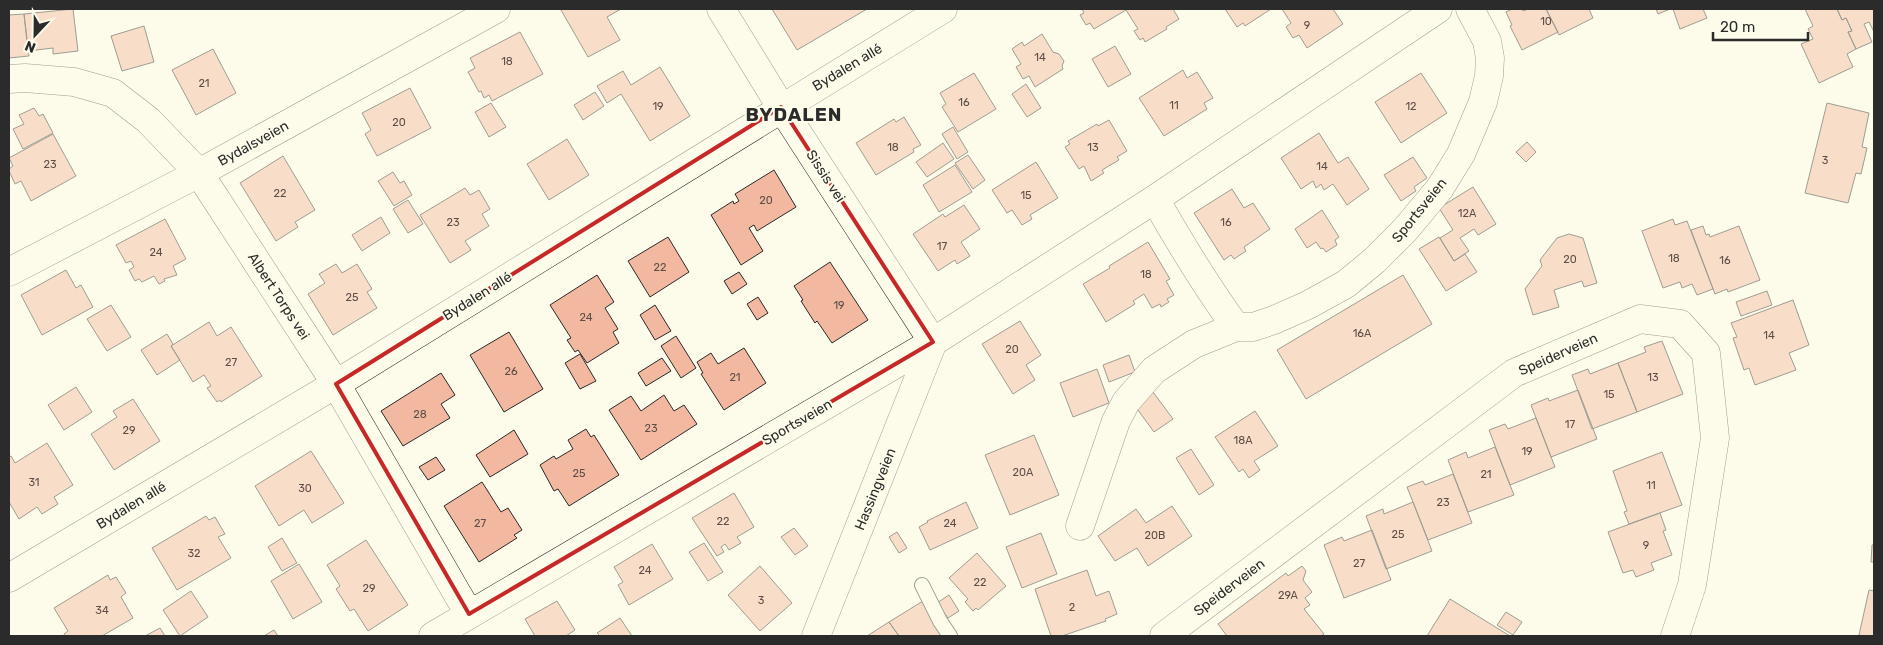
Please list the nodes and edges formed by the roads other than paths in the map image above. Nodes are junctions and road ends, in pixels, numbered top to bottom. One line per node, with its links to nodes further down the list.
1 (496, 9): 8 (street, Bydalsveien)
2 (721, 9): 7 (street, Sissis vei)
3 (943, 9): 7 (street, Bydalen allé)
4 (1438, 9): 9 (street, Sportsveien)
5 (1470, 9): 11 (street, Sportsveien)
6 (9, 79): 8 (street, Albert Torps vei)
7 (781, 107): 12 (street, Sissis vei); 13 (street, Bydalen allé)
8 (199, 173): 10 (street, Bydalsveien); 13 (street, Albert Torps vei)
9 (1155, 199): 11 (street); 12 (street, Sportsveien)
10 (9, 272)
11 (1236, 327): 14 (street, Sportsveien)
12 (933, 342): 17 (street, Sportsveien); 19 (street, Hassingveien)
13 (336, 384): 15 (street, Bydalen allé); 17 (street, Albert Torps vei)
14 (1080, 526)
15 (9, 578)
16 (922, 585): 20 (lane)
17 (469, 614): 18 (street, Sportsveien)
18 (433, 636)
19 (816, 636)
20 (950, 636)
21 (1164, 636): 22 (street, Speiderveien)
22 (1675, 636)

